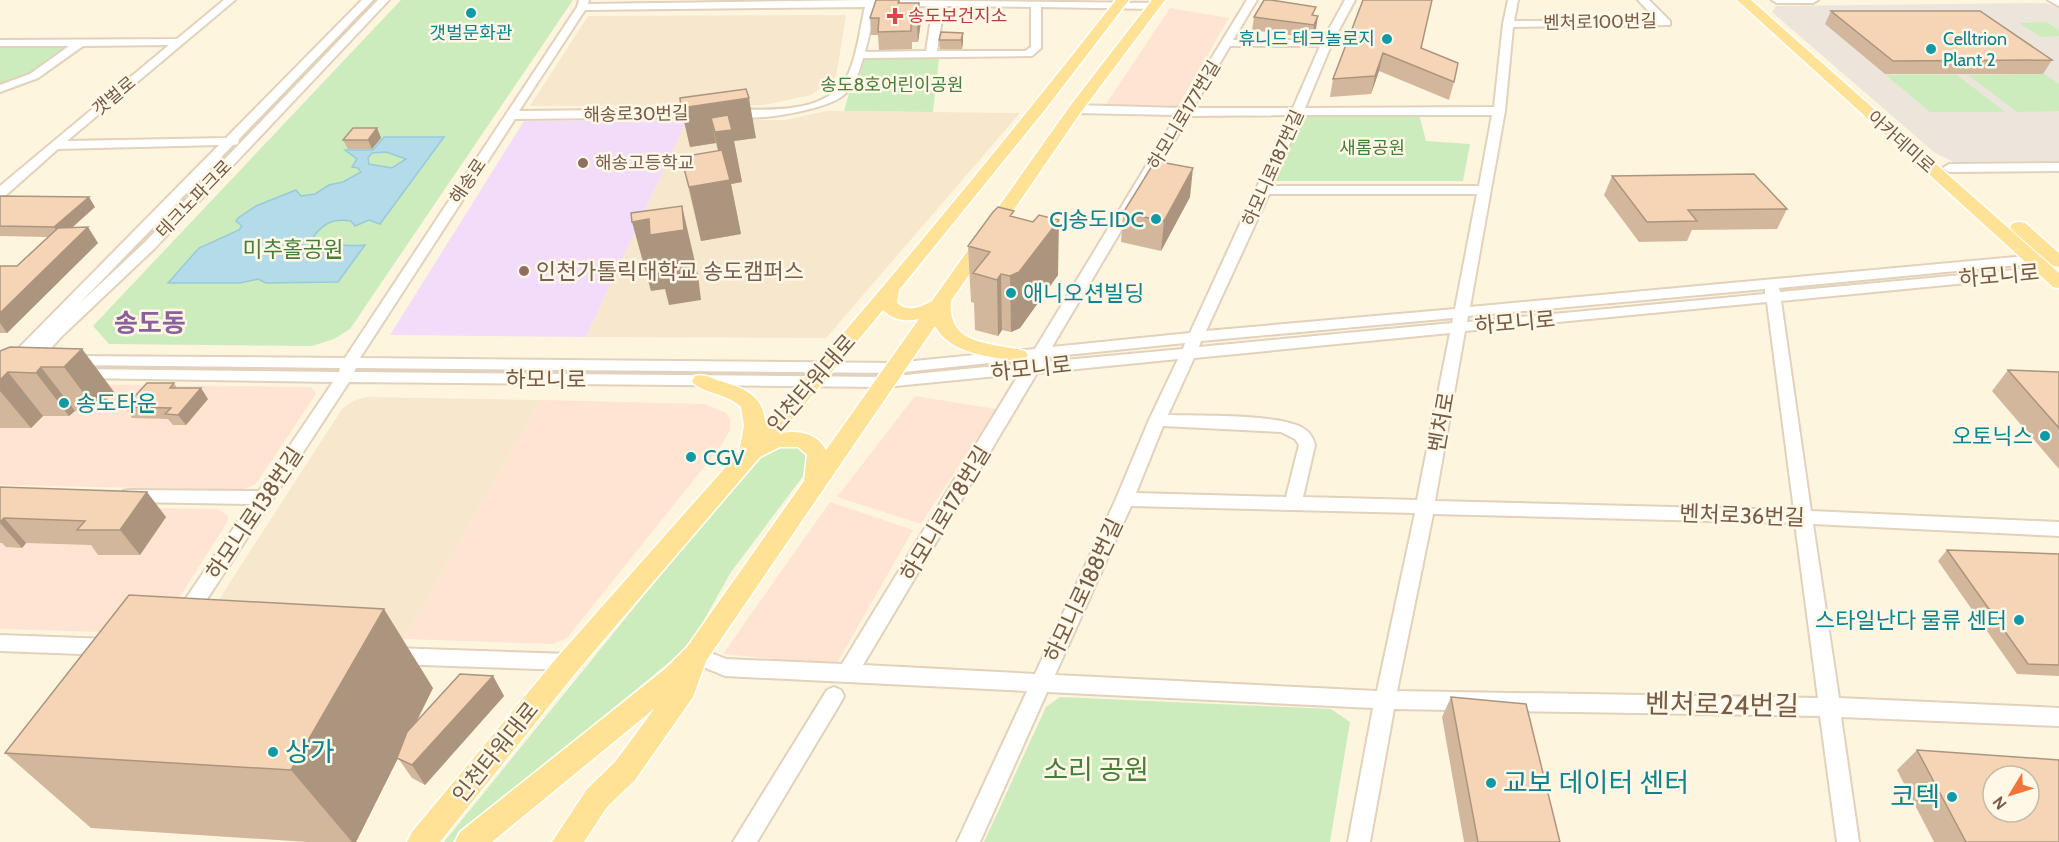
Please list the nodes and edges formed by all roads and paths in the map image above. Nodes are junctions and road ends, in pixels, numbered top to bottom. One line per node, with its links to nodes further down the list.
1 (230, 0): 21 (street, 갯벌로)
2 (368, 0): 34 (street, 테크노파크로)
3 (384, 0): 35 (street, 테크노파크로)
4 (1252, 0): 22 (street, 하모니로177번길)
5 (1350, 0): 25 (street, 하모니로187번길)
6 (1513, 0): 20 (street, 벤처로)
7 (1643, 0): 20 (street, 벤처로100번길)
8 (1743, 0): 42 (main road, 아카데미로)
9 (1757, 0): 38 (main road, 아카데미로)
10 (1777, 0): 11 (street)
11 (1813, 0)
12 (2053, 0): 17 (street)
13 (872, 2): 14 (street); 18 (street); 26 (street, 해송로30번길)
14 (939, 3): 19 (street); 27 (street)
15 (1121, 3): 16 (street); 19 (street); 45 (main road, 인천타워대로)
16 (1157, 3): 29 (main road, 인천타워대로)
17 (2059, 3)
18 (583, 4): 33 (street, 해송로)
19 (1036, 4): 27 (street)
20 (1508, 24): 30 (street, 벤처로)
21 (178, 42): 24 (street); 36 (street, 갯벌로)
22 (1227, 42): 25 (street); 31 (street, 하모니로177번길)
23 (0, 43): 24 (street)
24 (80, 43): 28 (street)
25 (1327, 44): 32 (street, 하모니로187번길)
26 (858, 55): 27 (street); 33 (street, 해송로30번길)
27 (931, 55)
28 (0, 89)
29 (1075, 110): 31 (street); 47 (main road, 인천타워대로)
30 (1499, 111): 32 (street); 40 (street, 벤처로)
31 (1185, 112): 32 (street); 50 (street, 하모니로177번길)
32 (1298, 112): 39 (street, 하모니로187번길)
33 (512, 115): 53 (street, 해송로)
34 (229, 141): 35 (street); 36 (street); 52 (street, 테크노파크로)
35 (249, 141): 51 (street, 테크노파크로)
36 (55, 144): 41 (street, 갯벌로)
37 (2059, 167): 38 (street)
38 (1949, 168): 43 (main road, 아카데미로)
39 (1264, 190): 40 (street); 49 (street, 하모니로187번길)
40 (1484, 190): 48 (street, 벤처로)
41 (0, 193)
42 (2032, 258): 43 (main road, 아카데미로); 46 (street, 하모니로)
43 (2055, 264): 44 (main road, 아카데미로); 46 (street, 하모니로)
44 (2059, 283)
45 (890, 290): 47 (main road); 54 (main road, 인천타워대로)
46 (1773, 291): 48 (street, 하모니로); 66 (street)
47 (940, 302): 50 (main road); 55 (main road, 인천타워대로)
48 (1460, 320): 49 (street, 하모니로); 65 (street, 벤처로)
49 (1192, 344): 50 (street, 하모니로); 58 (street, 하모니로188번길)
50 (1030, 359): 55 (street, 하모니로); 74 (street, 하모니로178번길)
51 (32, 360): 52 (street, 테크노파크로); 53 (street, 하모니로)
52 (7, 369): 53 (street, 하모니로); 57 (street, 테크노파크로)
53 (348, 369): 54 (street, 하모니로); 56 (street, 하모니로); 62 (street, 하모니로138번길)
54 (819, 374): 55 (street, 하모니로); 56 (street, 하모니로); 59 (main road, 인천타워대로)
55 (889, 375): 60 (main road, 인천타워대로)
56 (702, 381): 59 (main road)
57 (0, 394)
58 (1157, 420): 63 (street, 하모니로188번길); 64 (street)
59 (746, 458): 60 (main road); 73 (main road, 인천타워대로)
60 (807, 493): 72 (main road, 인천타워대로)
61 (114, 495): 62 (street)
62 (263, 498): 68 (street, 하모니로138번길)
63 (1125, 499): 64 (street, 벤처로36번길); 75 (street, 하모니로188번길)
64 (1293, 504): 65 (street, 벤처로36번길)
65 (1425, 507): 66 (street, 벤처로36번길); 77 (street, 벤처로)
66 (1804, 517): 67 (street, 벤처로36번길); 78 (street)
67 (2059, 529)
68 (175, 630)
69 (0, 643): 70 (street)
70 (129, 648)
71 (370, 655): 73 (street)
72 (696, 655): 74 (street, 벤처로24번길); 81 (main road, 인천타워대로); 82 (main road)
73 (569, 662): 80 (main road, 인천타워대로)
74 (848, 674): 75 (street, 벤처로24번길)
75 (1041, 681): 77 (street, 벤처로24번길); 84 (street, 하모니로188번길)
76 (834, 696): 83 (street)
77 (1385, 700): 78 (street, 벤처로24번길); 85 (street, 벤처로)
78 (1830, 707): 79 (street, 벤처로24번길); 86 (street)
79 (2059, 717)
80 (422, 842)
81 (470, 842)
82 (567, 842)
83 (744, 842)
84 (968, 842)
85 (1359, 842)
86 (1848, 842)

